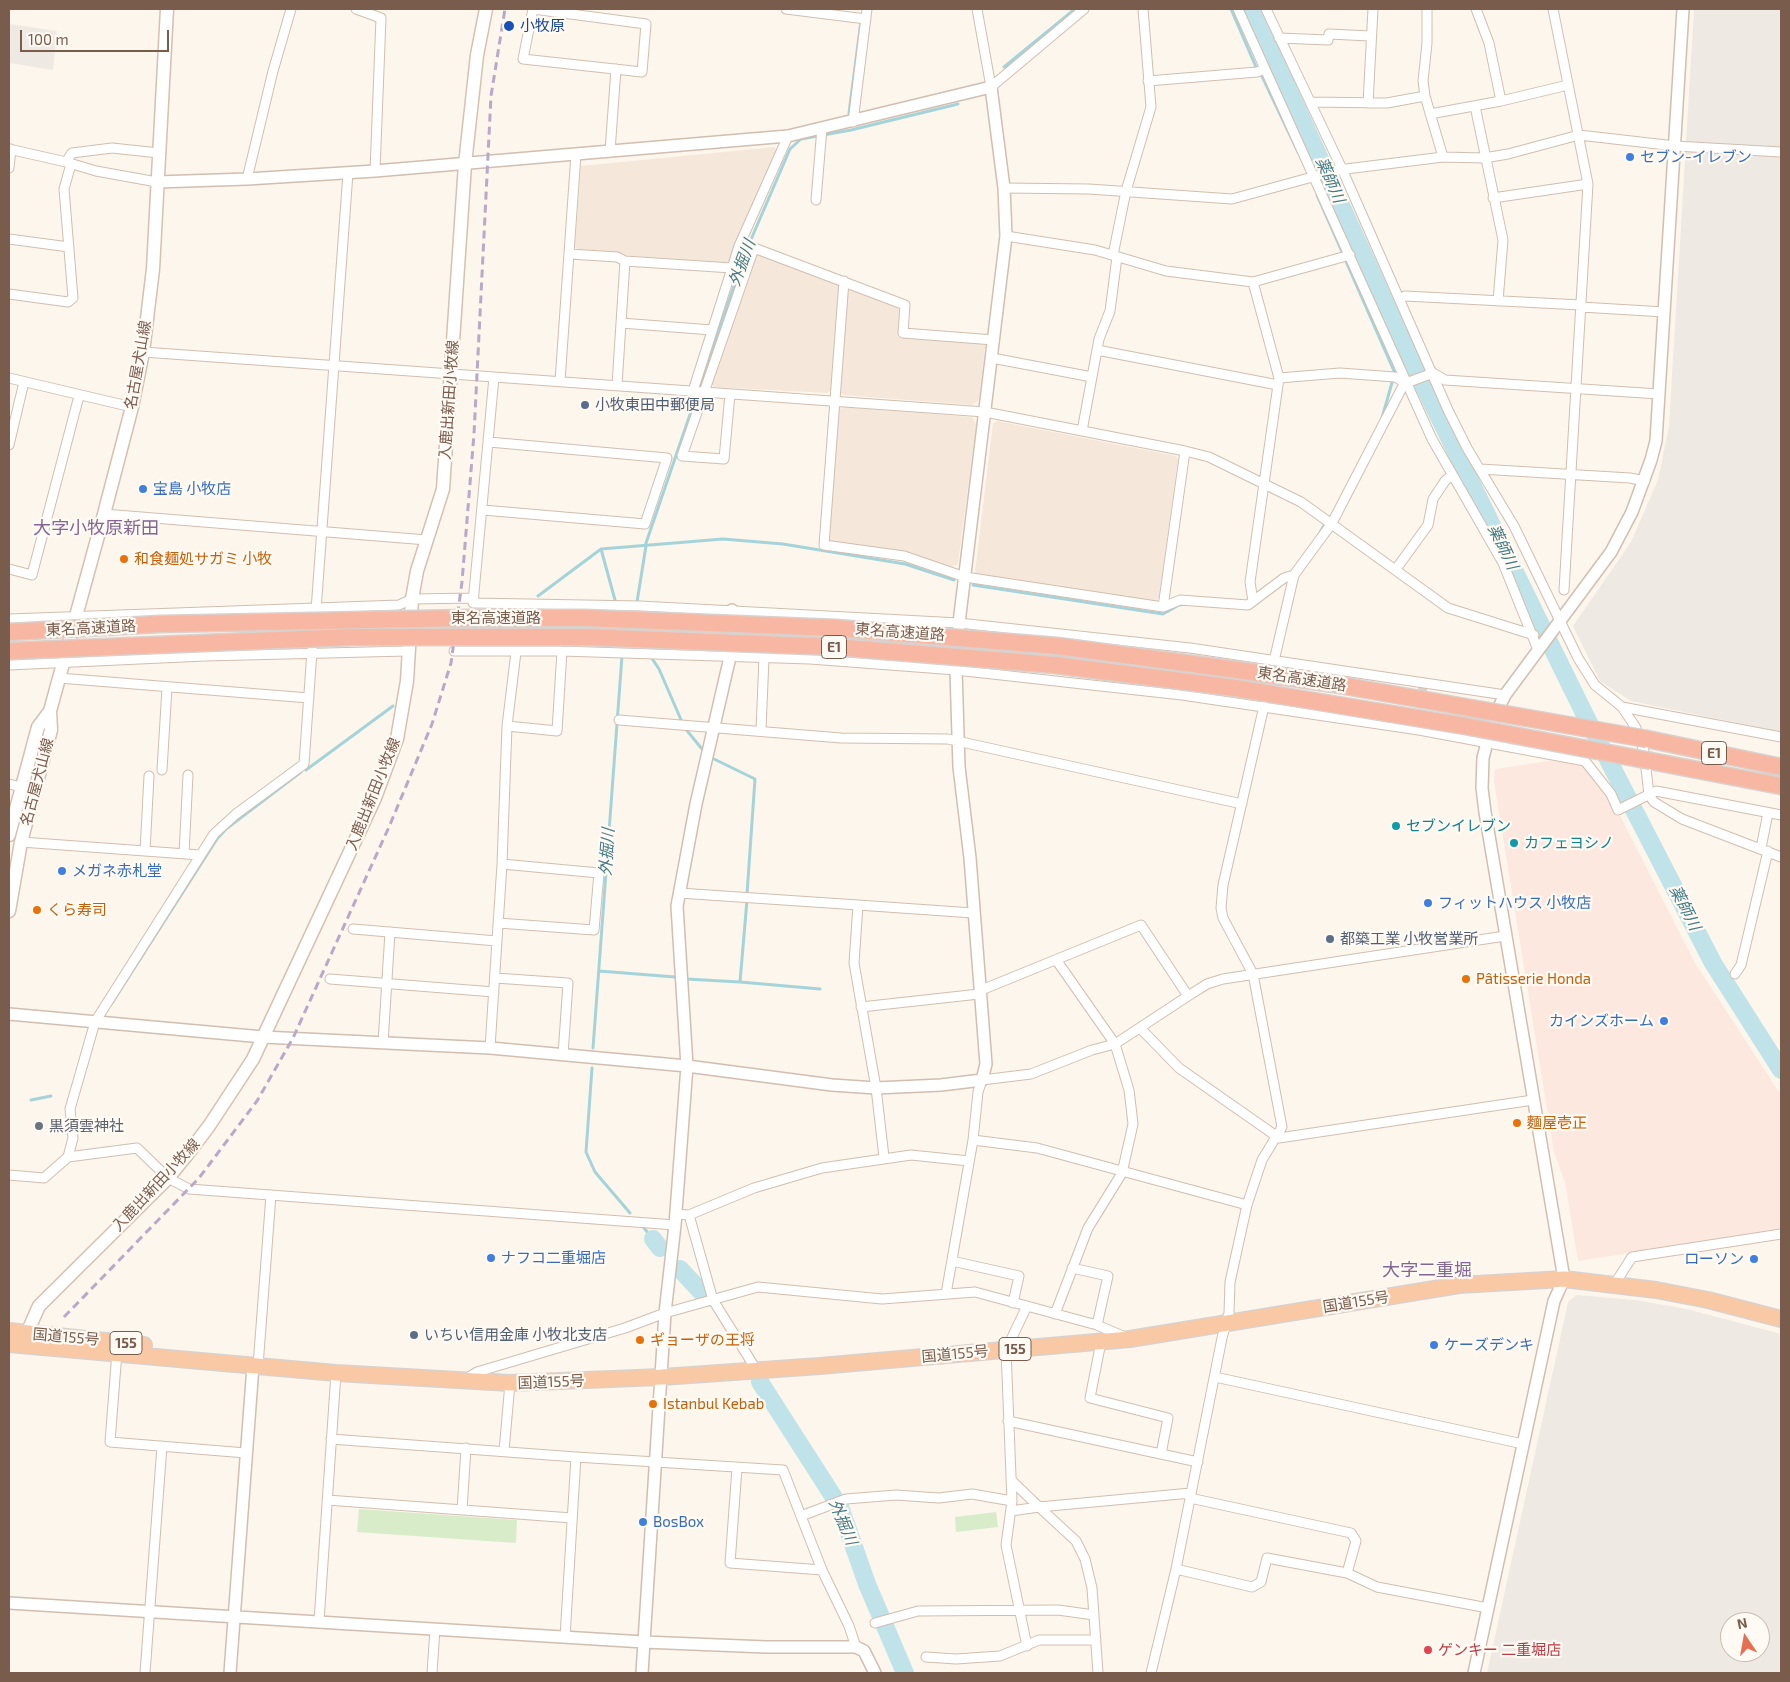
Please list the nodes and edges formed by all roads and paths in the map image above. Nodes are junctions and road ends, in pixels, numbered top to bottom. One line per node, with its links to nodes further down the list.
1 (168, 9): 40 (main road, 名古屋犬山線)
2 (291, 9): 51 (street)
3 (356, 9): 48 (street)
4 (486, 9): 45 (main road, 入鹿出新田小牧線)
5 (786, 9): 18 (street)
6 (867, 9): 18 (street)
7 (977, 9): 25 (street)
8 (1084, 9): 25 (street)
9 (1143, 9): 23 (street)
10 (1238, 9): 22 (street)
11 (1266, 9): 20 (street)
12 (1373, 9): 19 (street)
13 (1426, 9): 26 (street)
14 (1476, 9): 27 (street)
15 (1552, 9): 24 (street)
16 (1683, 9): 36 (street)
17 (565, 11): 21 (street); 21 (street)
18 (866, 19): 32 (street)
19 (1370, 36): 20 (street); 29 (street)
20 (1279, 38): 28 (street)
21 (616, 69): 38 (street)
22 (1265, 69): 23 (street); 50 (street)
23 (1148, 81): 55 (street)
24 (1568, 85): 27 (street); 34 (street)
25 (991, 87): 32 (street); 54 (street)
26 (1425, 96): 29 (street); 31 (street)
27 (1501, 101): 30 (street)
28 (1310, 102): 29 (street); 47 (street)
29 (1368, 103)
30 (1475, 106): 31 (street); 43 (street)
31 (1430, 114): 42 (street)
32 (853, 122): 33 (street)
33 (822, 128): 35 (street); 57 (street)
34 (1579, 135): 36 (street); 43 (street); 53 (street)
35 (788, 136): 38 (street); 60 (street)
36 (1675, 146): 39 (street); 74 (street)
37 (10, 149): 44 (street); 46 (street)
38 (610, 151): 41 (street)
39 (1781, 152)
40 (159, 154): 44 (street); 52 (main road, 名古屋犬山線)
41 (576, 154): 45 (street); 63 (street)
42 (1442, 157): 43 (street); 47 (street)
43 (1484, 158): 56 (street)
44 (69, 163): 52 (street); 61 (street)
45 (465, 164): 48 (street); 83 (main road, 入鹿出新田小牧線)
46 (9, 168)
47 (1340, 170): 50 (street); 71 (street)
48 (375, 171): 49 (street)
49 (348, 173): 51 (street); 81 (street)
50 (1314, 176): 55 (street); 64 (street)
51 (247, 179): 52 (street)
52 (157, 182): 79 (main road, 名古屋犬山線)
53 (1588, 184): 56 (street); 73 (street)
54 (1004, 188): 55 (street); 58 (street)
55 (1126, 191): 65 (street)
56 (1493, 198): 72 (street)
57 (816, 200)
58 (1006, 236): 65 (street); 77 (street)
59 (9, 239): 61 (street)
60 (739, 246): 62 (street); 67 (street)
61 (68, 247): 70 (street)
62 (753, 251): 68 (street); 94 (street)
63 (570, 254): 66 (street); 87 (street)
64 (1350, 254): 69 (street); 90 (street)
65 (1115, 256): 69 (street); 78 (street)
66 (625, 261): 67 (street); 75 (street)
67 (732, 268): 76 (street)
68 (844, 281): 77 (street); 98 (street)
69 (1253, 282): 89 (street)
70 (9, 294)
71 (1400, 299): 72 (street); 82 (street)
72 (1498, 301): 73 (street)
73 (1581, 306): 74 (street); 92 (street)
74 (1664, 312): 96 (street)
75 (621, 323): 76 (street); 91 (street)
76 (712, 330): 93 (street)
77 (994, 340): 80 (street)
78 (1097, 350): 85 (street); 89 (street)
79 (142, 352): 81 (street); 99 (main road, 名古屋犬山線)
80 (992, 358): 85 (street); 100 (street)
81 (335, 365): 83 (street); 113 (street)
82 (1431, 373): 90 (street); 92 (street); 105 (street)
83 (450, 374): 84 (street); 114 (main road, 入鹿出新田小牧線)
84 (494, 377): 87 (street); 102 (street)
85 (1092, 377): 101 (street)
86 (9, 378): 88 (street)
87 (560, 381): 91 (street)
88 (24, 382): 97 (street); 103 (street)
89 (1279, 382): 90 (street); 109 (street)
90 (1408, 382): 107 (street); 112 (street)
91 (617, 385): 93 (street)
92 (1577, 389): 96 (street); 106 (street)
93 (693, 392): 94 (street)
94 (706, 392): 95 (street); 95 (street)
95 (730, 394): 98 (street)
96 (1659, 394): 108 (street)
97 (79, 396): 99 (street); 115 (street)
98 (835, 400): 100 (street); 118 (street)
99 (132, 407): 111 (main road, 名古屋犬山線)
100 (985, 412): 101 (street); 118 (street)
101 (1082, 431): 104 (street)
102 (488, 442): 110 (street); 110 (street)
103 (9, 445)
104 (1185, 450): 109 (street); 124 (street)
105 (1480, 469): 106 (street); 131 (street)
106 (1571, 474): 108 (street); 119 (street)
107 (1452, 475): 116 (street); 133 (street)
108 (1645, 481): 131 (street)
109 (1265, 484): 112 (street); 122 (street)
110 (483, 510): 120 (street)
111 (104, 514): 113 (street); 128 (main road, 名古屋犬山線)
112 (1332, 523): 116 (street); 117 (street)
113 (322, 532): 114 (street); 123 (street)
114 (427, 540): 121 (main road, 入鹿出新田小牧線)
115 (9, 569)
116 (1396, 569): 133 (street)
117 (1294, 575): 122 (street); 146 (street)
118 (965, 577): 124 (street); 130 (street)
119 (1564, 590)
120 (474, 598): 121 (street); 125 (street)
121 (412, 599): 123 (street); 137 (main road, 入鹿出新田小牧線)
122 (1253, 602): 124 (street)
123 (316, 607): 126 (street); 141 (street)
124 (1163, 607)
125 (732, 610): 127 (street); 143 (street)
126 (202, 611): 128 (street); 142 (street)
127 (800, 613): 130 (street); 145 (street)
128 (75, 615): 129 (street); 147 (main road, 名古屋犬山線)
129 (9, 618)
130 (959, 623): 134 (street); 149 (street)
131 (1559, 624): 135 (street); 156 (street)
132 (9, 632): 165 (highway, 東名高速道路 / E1, bridge)
133 (1534, 635): 135 (street)
134 (1190, 648): 146 (street); 152 (street)
135 (1538, 650): 153 (street)
136 (9, 651): 170 (highway, 東名高速道路 / E1, bridge)
137 (407, 651): 141 (street); 205 (main road, 入鹿出新田小牧線)
138 (454, 651): 140 (street)
139 (562, 651): 140 (street); 143 (street); 159 (street)
140 (516, 652): 159 (street)
141 (312, 653): 142 (street); 154 (street)
142 (205, 656): 147 (street)
143 (730, 657): 144 (street); 160 (street)
144 (764, 658): 145 (street); 161 (street)
145 (804, 659): 149 (street)
146 (1276, 661): 153 (street); 155 (street)
147 (63, 662): 148 (street); 150 (main road, 名古屋犬山線)
148 (9, 664)
149 (956, 670): 152 (street); 164 (street)
150 (59, 678): 151 (street); 157 (main road, 名古屋犬山線)
151 (167, 688): 154 (street); 166 (street)
152 (1182, 695): 155 (street)
153 (1506, 695): 163 (street)
154 (310, 698): 180 (street)
155 (1267, 706): 163 (street); 172 (street)
156 (1622, 707): 162 (street); 171 (street)
157 (50, 711): 169 (main road, 名古屋犬山線); 176 (main road, 名古屋犬山線)
158 (619, 720): 160 (street)
159 (507, 726): 182 (street)
160 (714, 726): 161 (street); 183 (street)
161 (761, 730): 164 (street)
162 (1781, 737)
163 (1486, 742): 171 (street); 190 (street)
164 (958, 743): 172 (street); 186 (street)
165 (1781, 767)
166 (162, 770)
167 (188, 775): 179 (street)
168 (149, 776): 178 (street)
169 (15, 786): 175 (main road, 名古屋犬山線)
170 (1781, 786)
171 (1645, 797): 173 (street); 177 (street)
172 (1242, 804): 193 (street)
173 (1768, 813): 174 (street); 177 (street)
174 (1781, 816)
175 (9, 835)
176 (21, 842): 178 (street); 185 (main road, 名古屋犬山線)
177 (1765, 849): 181 (street); 194 (street)
178 (145, 851): 179 (street)
179 (184, 854): 180 (street)
180 (200, 855): 203 (street)
181 (1781, 857)
182 (502, 864): 187 (street); 187 (street)
183 (679, 893): 184 (street); 210 (street)
184 (858, 905): 186 (street); 201 (street)
185 (9, 911)
186 (973, 914): 199 (street)
187 (498, 923): 191 (street)
188 (353, 929): 189 (street)
189 (390, 932): 191 (street); 197 (street)
190 (1505, 936): 193 (street); 213 (street)
191 (497, 941): 195 (street)
192 (1057, 961): 199 (street); 200 (street); 207 (street)
193 (1253, 974): 200 (street); 214 (street)
194 (1735, 974)
195 (495, 978): 198 (street); 209 (street)
196 (330, 979): 197 (street)
197 (387, 984): 198 (street); 206 (street)
198 (494, 992): 208 (street)
199 (979, 992): 201 (street); 211 (street)
200 (1188, 996): 204 (street)
201 (861, 1007): 212 (street)
202 (9, 1014): 203 (street)
203 (96, 1022): 205 (street); 216 (street)
204 (1140, 1028): 207 (street); 214 (street)
205 (263, 1037): 206 (street); 221 (main road, 入鹿出新田小牧線)
206 (383, 1043): 208 (street)
207 (1115, 1044): 211 (street); 219 (street)
208 (490, 1048): 209 (street)
209 (563, 1055): 210 (street)
210 (687, 1066): 212 (street); 225 (street)
211 (982, 1080): 212 (street); 215 (street)
212 (876, 1088): 217 (street)
213 (1533, 1100): 214 (street); 229 (street)
214 (1276, 1136): 223 (street)
215 (972, 1140): 218 (street); 219 (street)
216 (68, 1157): 220 (street); 221 (street)
217 (884, 1157): 218 (street); 224 (street)
218 (969, 1161): 227 (street)
219 (1122, 1173): 223 (street); 228 (street)
220 (9, 1174)
221 (168, 1178): 222 (street); 241 (main road, 入鹿出新田小牧線)
222 (271, 1195): 225 (street); 247 (street)
223 (1247, 1205): 238 (street)
224 (689, 1215): 225 (street); 232 (street)
225 (675, 1219): 235 (street)
226 (1781, 1234): 230 (street)
227 (952, 1261): 231 (street); 233 (street)
228 (1072, 1268): 236 (street); 239 (street)
229 (1564, 1279): 230 (highway, 国道155号 / 155); 238 (highway, 国道155号 / 155); 256 (street)
230 (1614, 1285): 237 (highway, 国道155号 / 155)
231 (946, 1294): 232 (street); 233 (street)
232 (713, 1300): 235 (street); 248 (street)
233 (1013, 1303): 234 (street)
234 (1026, 1306): 236 (street); 245 (street)
235 (665, 1313): 251 (street); 252 (street)
236 (1055, 1314): 239 (street)
237 (1781, 1319)
238 (1225, 1323): 242 (highway, 国道155号 / 155); 250 (street)
239 (1097, 1325): 242 (street)
240 (9, 1331): 241 (highway, 国道155号 / 155)
241 (27, 1333): 247 (highway, 国道155号 / 155)
242 (1130, 1339): 243 (highway, 国道155号 / 155)
243 (1101, 1342): 245 (highway, 国道155号 / 155); 261 (street)
244 (9, 1344): 246 (highway, 国道155号 / 155)
245 (1006, 1350): 248 (highway, 国道155号 / 155); 254 (street)
246 (116, 1352): 247 (highway, 国道155号 / 155); 257 (street)
247 (250, 1365): 249 (highway, 国道155号 / 155); 260 (street)
248 (757, 1371): 251 (highway, 国道155号 / 155)
249 (336, 1373): 252 (highway, 国道155号 / 155); 255 (street)
250 (1215, 1376): 256 (street); 264 (street)
251 (662, 1377): 253 (highway, 国道155号 / 155); 263 (street)
252 (462, 1382): 253 (highway, 国道155号 / 155)
253 (510, 1383): 259 (street)
254 (1008, 1421): 261 (street); 266 (street)
255 (330, 1439): 258 (street); 268 (street)
256 (1523, 1444): 279 (street)
257 (162, 1446): 260 (street); 281 (street)
258 (466, 1448): 259 (street); 271 (street)
259 (504, 1451): 262 (street)
260 (246, 1453): 283 (street)
261 (1161, 1454): 264 (street)
262 (576, 1457): 263 (street); 274 (street)
263 (657, 1462): 265 (street); 289 (street)
264 (1198, 1462): 267 (street)
265 (737, 1468): 273 (street); 276 (street)
266 (1011, 1480): 269 (street); 270 (street)
267 (1190, 1495): 270 (street); 275 (street); 277 (street)
268 (327, 1500): 271 (street); 284 (street)
269 (1012, 1501): 272 (street); 273 (street)
270 (1039, 1507): 272 (street); 282 (street)
271 (462, 1510): 274 (street)
272 (1011, 1510): 280 (street)
273 (801, 1516): 276 (street)
274 (572, 1518): 287 (street)
275 (1176, 1569): 277 (street); 299 (street)
276 (822, 1570): 291 (street)
277 (1347, 1573): 279 (street)
278 (9, 1602): 281 (street)
279 (1488, 1608): 300 (street)
280 (1020, 1609): 282 (street); 285 (street); 290 (street)
281 (150, 1611): 283 (street); 293 (street)
282 (1094, 1615): 288 (street)
283 (233, 1616): 284 (street); 294 (street)
284 (319, 1621): 286 (street)
285 (875, 1623)
286 (435, 1629): 287 (street); 295 (street)
287 (565, 1637): 289 (street)
288 (1096, 1640): 290 (street); 298 (street)
289 (644, 1642): 291 (street); 296 (street)
290 (1027, 1646): 292 (street)
291 (856, 1647): 297 (street)
292 (926, 1657)
293 (145, 1673)
294 (230, 1673)
295 (432, 1673)
296 (642, 1673)
297 (874, 1673)
298 (1098, 1673)
299 (1151, 1673)
300 (1474, 1673)

